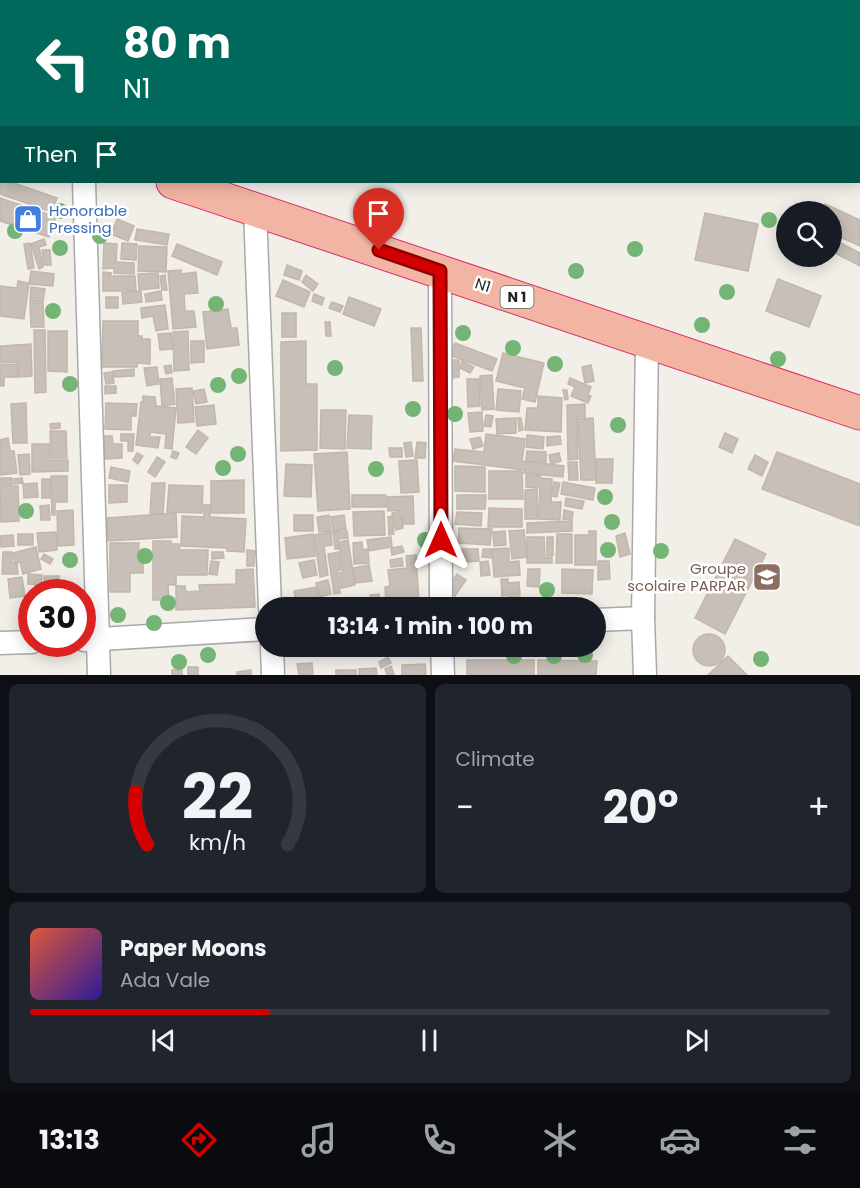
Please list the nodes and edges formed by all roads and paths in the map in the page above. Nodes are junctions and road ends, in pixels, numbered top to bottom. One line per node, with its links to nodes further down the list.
1 (84, 183): 7 (street)
2 (176, 183): 3 (highway, N1 / N 1)
3 (255, 209): 4 (highway, N1 / N 1); 8 (street)
4 (440, 271): 5 (highway, N1 / N 1); 9 (street)
5 (647, 340): 6 (highway, N1 / N 1); 10 (street)
6 (860, 413)
7 (89, 579)
8 (270, 597)
9 (441, 597)
10 (643, 618): 11 (street); 22 (street)
11 (606, 620)
12 (255, 630): 13 (street)
13 (96, 640)
14 (18, 642): 15 (street)
15 (0, 643)
16 (94, 657): 19 (street)
17 (272, 657): 20 (street)
18 (442, 657): 21 (street)
19 (99, 675)
20 (273, 675)
21 (443, 675)
22 (645, 675)

